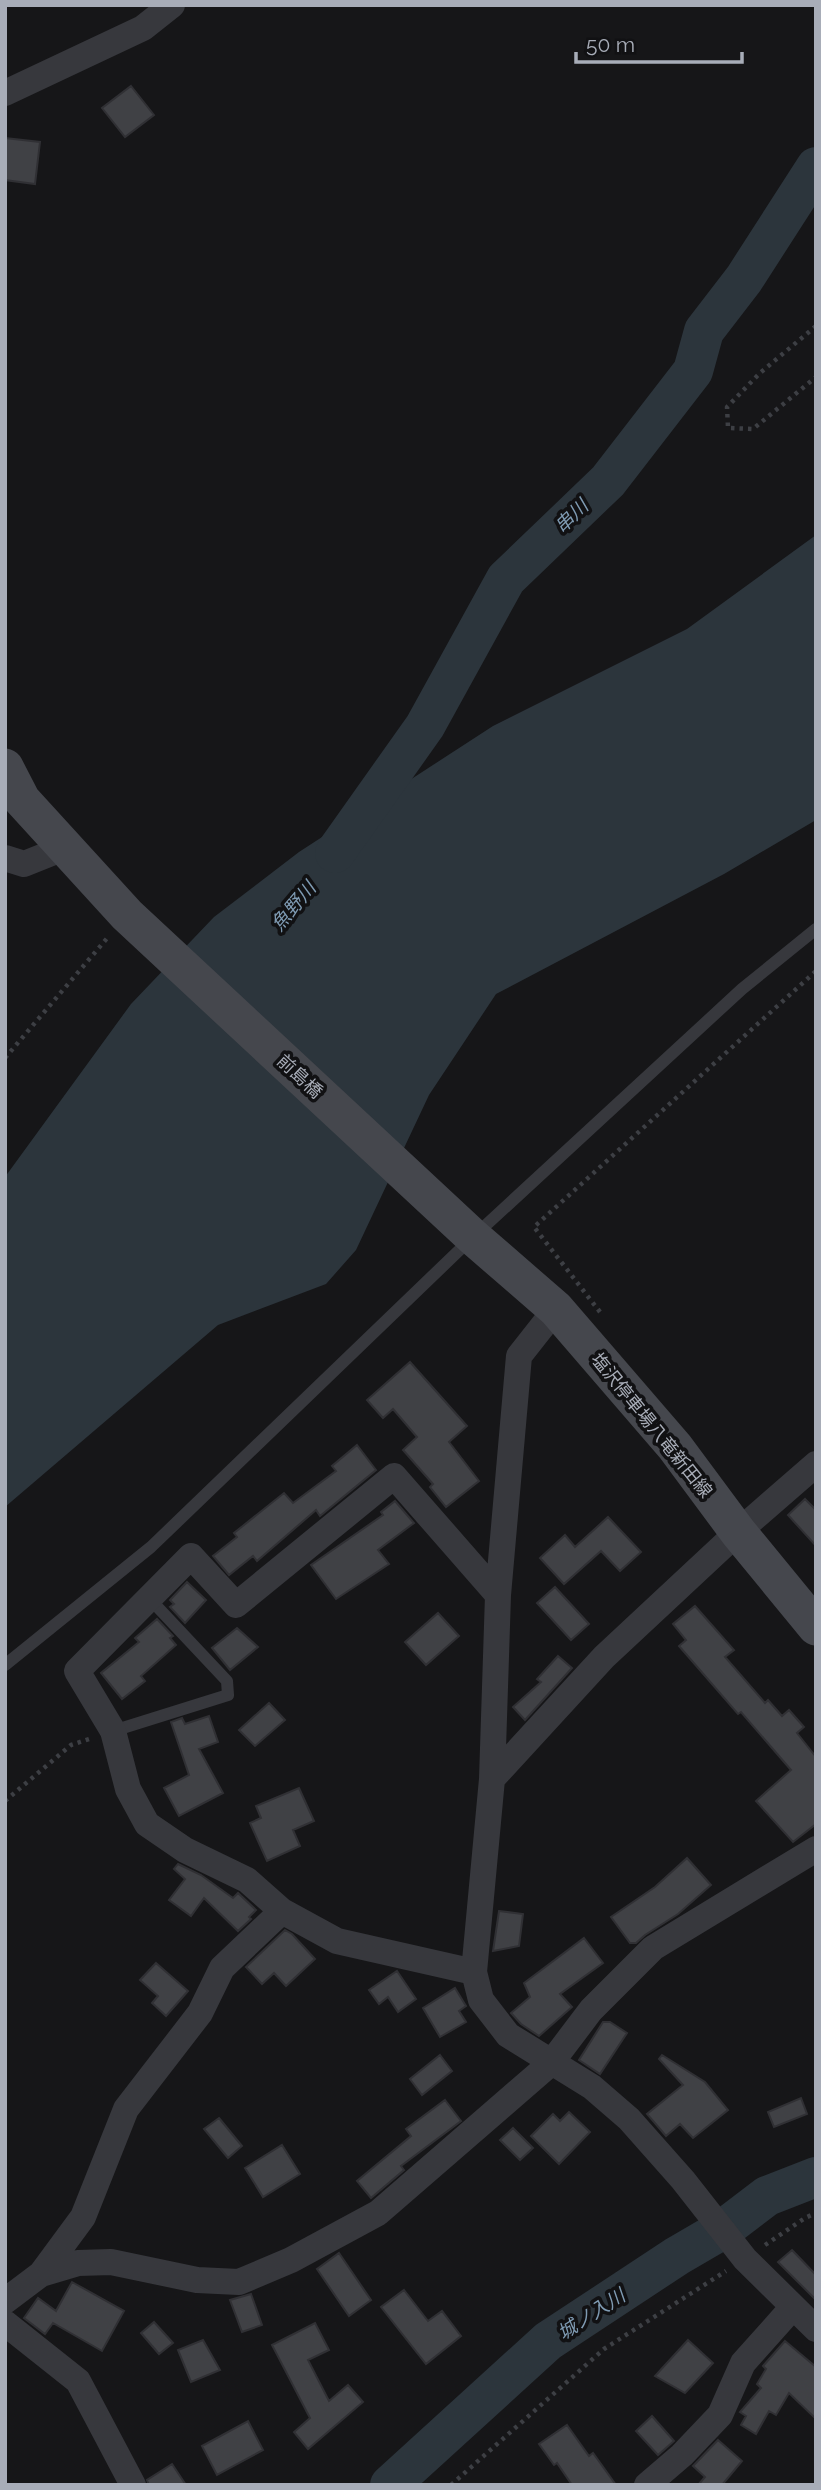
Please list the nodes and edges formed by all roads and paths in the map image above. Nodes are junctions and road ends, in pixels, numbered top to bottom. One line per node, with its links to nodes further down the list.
1 (172, 5): 2 (street)
2 (5, 93)
3 (816, 326): 4 (path)
4 (816, 377)
5 (5, 767): 6 (main road)
6 (64, 848): 7 (street); 8 (main road)
7 (5, 858)
8 (127, 915): 11 (path); 12 (main road, 前島橋)
9 (816, 929): 12 (lane)
10 (816, 971): 14 (path)
11 (5, 1058)
12 (473, 1237): 13 (main road, 塩沢停車場八竜新田線); 20 (lane)
13 (556, 1309): 16 (main road, 塩沢停車場八竜新田線); 17 (street)
14 (608, 1323)
15 (816, 1464): 16 (street)
16 (738, 1532): 19 (main road, 塩沢停車場八竜新田線); 22 (street)
17 (498, 1595): 18 (street); 22 (street)
18 (149, 1598): 21 (street); 21 (lane)
19 (816, 1627)
20 (5, 1665)
21 (113, 1731): 23 (path); 25 (street)
22 (492, 1779): 26 (street)
23 (5, 1801)
24 (816, 1849): 27 (street)
25 (282, 1911): 26 (street); 30 (street)
26 (474, 1972): 27 (street)
27 (551, 2063): 29 (street); 30 (street)
28 (816, 2213): 29 (path)
29 (745, 2259): 32 (street); 36 (path)
30 (41, 2274): 31 (street)
31 (5, 2301)
32 (792, 2308): 34 (street); 37 (street)
33 (5, 2323): 35 (street)
34 (816, 2329)
35 (133, 2485)
36 (450, 2485)
37 (647, 2485)

